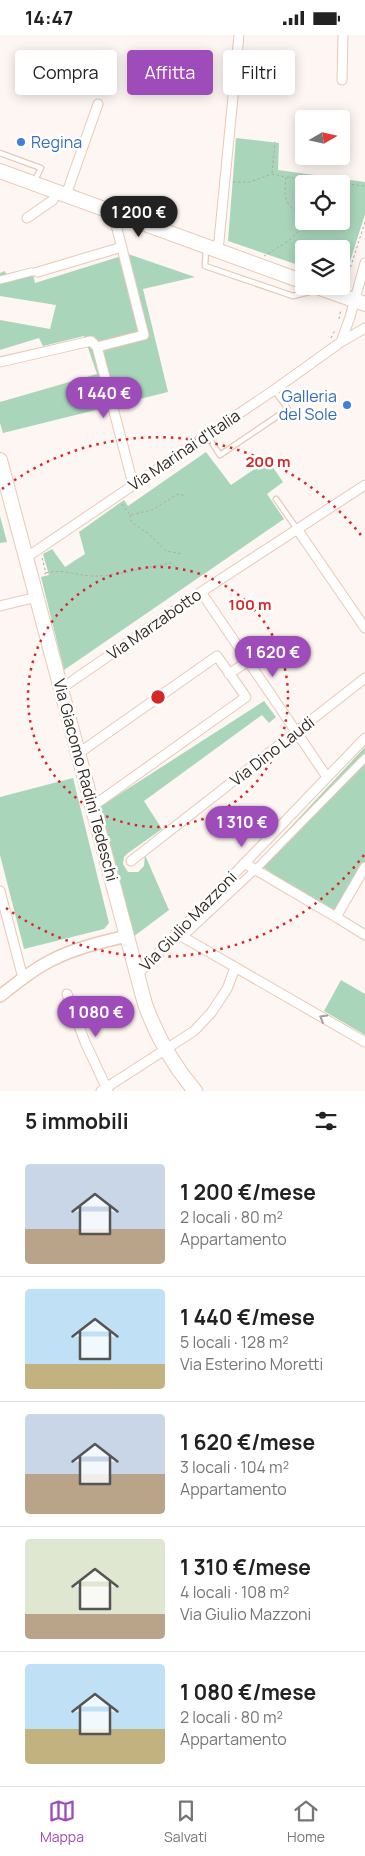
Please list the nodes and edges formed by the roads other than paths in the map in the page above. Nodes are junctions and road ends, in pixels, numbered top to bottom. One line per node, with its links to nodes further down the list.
1 (239, 35): 12 (street)
2 (343, 35): 3 (street)
3 (342, 80)
4 (98, 105): 8 (street)
5 (0, 153): 7 (lane)
6 (0, 171): 7 (main road)
7 (34, 183): 8 (main road)
8 (62, 193): 9 (main road); 10 (street)
9 (113, 213): 11 (street); 12 (main road)
10 (27, 218)
11 (122, 247): 14 (street); 22 (street)
12 (212, 249): 15 (main road); 17 (lane)
13 (365, 263): 19 (street)
14 (38, 272): 16 (street)
15 (295, 279)
16 (0, 280)
17 (298, 295)
18 (340, 295): 19 (main road)
19 (360, 302): 21 (street)
20 (365, 327): 21 (street, Via Marinai d'Italia)
21 (341, 342): 24 (street, Via Marinai d'Italia)
22 (97, 347): 23 (street); 27 (street)
23 (0, 362)
24 (274, 390): 25 (street, Via Marinai d'Italia); 25 (lane)
25 (207, 435): 27 (street, Via Marinai d'Italia)
26 (0, 460): 31 (main road, Via Giacomo Radini Tedeschi)
27 (133, 484): 31 (street, Via Marinai d'Italia)
28 (365, 485): 30 (street, Via Marzabotto)
29 (276, 499): 30 (lane)
30 (297, 529): 32 (street, Via Marzabotto); 35 (street)
31 (27, 557): 33 (main road, Via Giacomo Radini Tedeschi)
32 (201, 592): 36 (street); 39 (street, Via Marzabotto)
33 (37, 597): 34 (street); 39 (main road, Via Giacomo Radini Tedeschi)
34 (0, 606)
35 (364, 623)
36 (248, 661): 37 (street); 40 (street)
37 (230, 674): 42 (street); 45 (street)
38 (365, 678): 40 (street, Via Dino Laudi)
39 (62, 688): 42 (main road, Via Giacomo Radini Tedeschi)
40 (296, 732): 44 (street); 46 (street, Via Dino Laudi)
41 (365, 738): 44 (street, Via Giulio Mazzoni)
42 (79, 753): 45 (main road, Via Giacomo Radini Tedeschi)
43 (365, 758): 49 (street)
44 (327, 777): 47 (street, Via Giulio Mazzoni)
45 (93, 806): 54 (main road, Via Giacomo Radini Tedeschi)
46 (131, 861)
47 (244, 863): 49 (street); 52 (street, Via Giulio Mazzoni)
48 (365, 867): 51 (street)
49 (255, 870): 51 (street); 52 (street)
50 (0, 894): 57 (street)
51 (336, 917): 53 (street)
52 (180, 935): 55 (street); 56 (street, Via Giulio Mazzoni)
53 (365, 935)
54 (127, 936): 56 (main road, Via Giacomo Radini Tedeschi); 57 (street)
55 (235, 968): 60 (street, one-way to 55); 61 (street)
56 (137, 975): 61 (main road, Via Giacomo Radini Tedeschi)
57 (23, 978): 59 (street)
58 (67, 994): 62 (street)
59 (0, 996)
60 (365, 1042)
61 (167, 1049): 62 (street); 63 (main road, Via Giacomo Radini Tedeschi)
62 (104, 1090)
63 (195, 1091)

